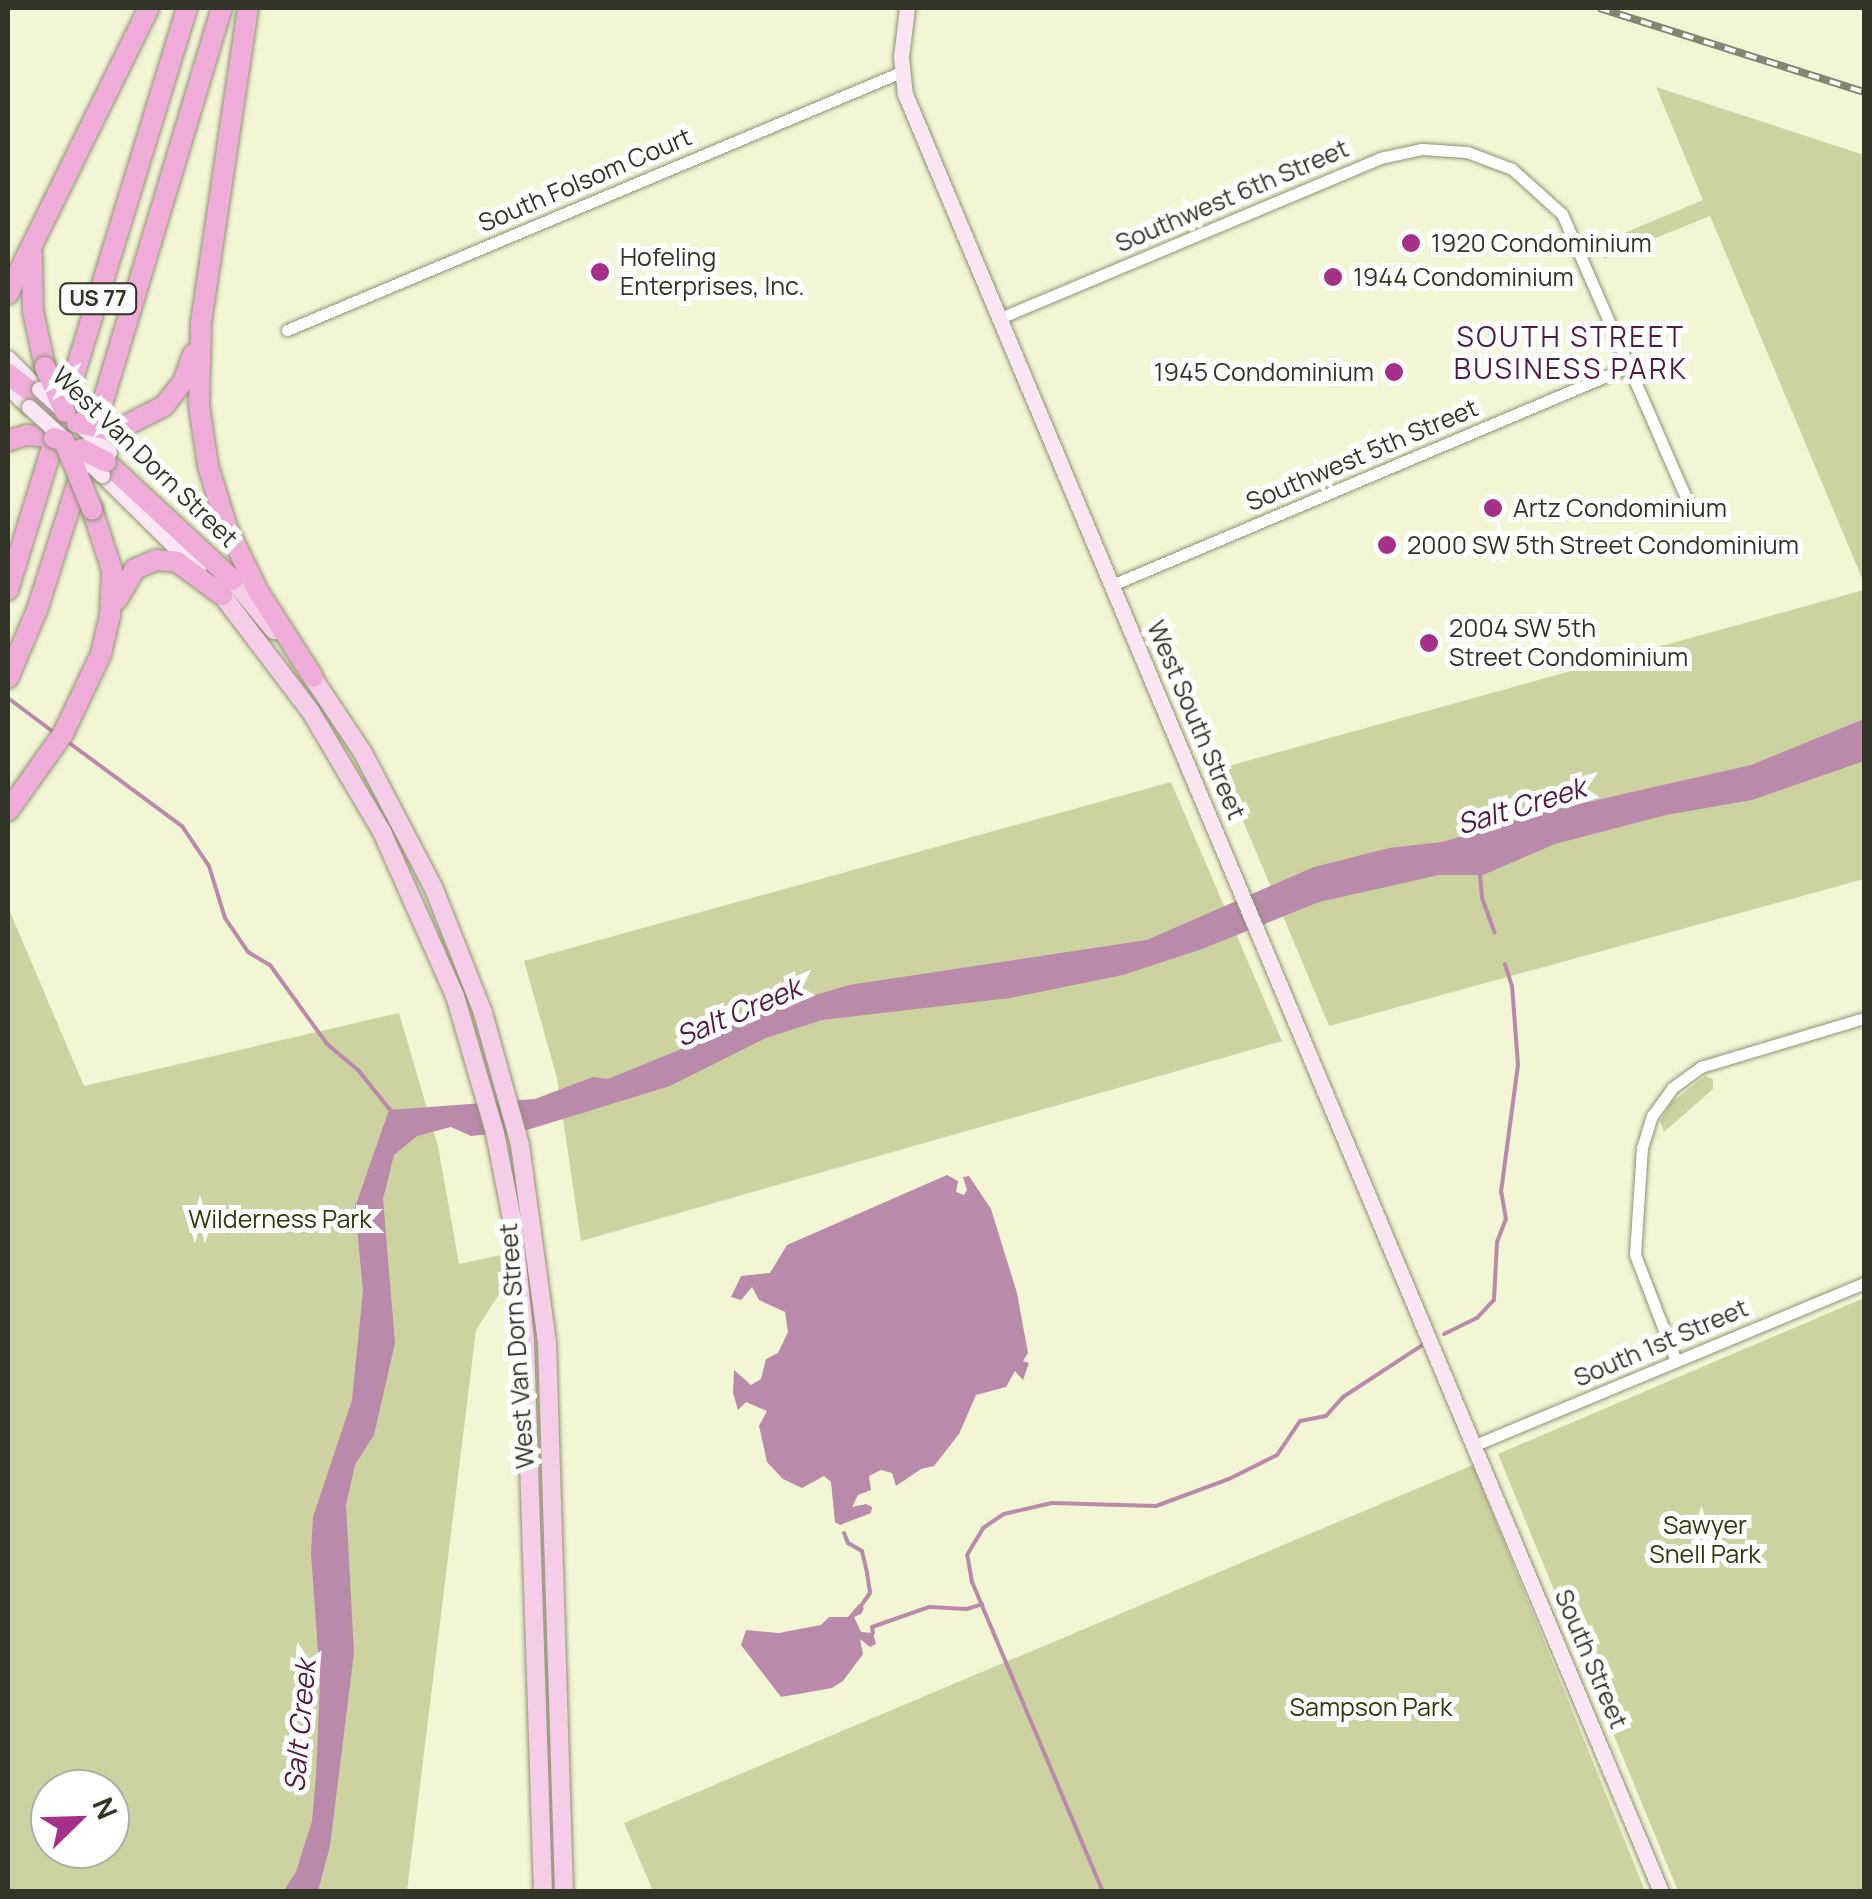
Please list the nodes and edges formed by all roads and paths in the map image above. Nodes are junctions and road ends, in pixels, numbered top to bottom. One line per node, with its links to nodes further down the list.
1 (149, 8): 7 (highway)
2 (187, 8): 21 (highway, US 77)
3 (222, 8): 24 (highway, US 77)
4 (248, 8): 10 (highway)
5 (907, 8): 6 (street, West South Street)
6 (900, 72): 9 (street, West South Street); 11 (street, South Folsom Court)
7 (38, 238): 8 (highway); 16 (highway)
8 (8, 294)
9 (1000, 318): 13 (street, Southwest 6th Street); 19 (street, West South Street)
10 (202, 323): 16 (highway, bridge); 23 (highway)
11 (287, 330)
12 (8, 358): 16 (street, West Van Dorn Street)
13 (1630, 366): 18 (street, Southwest 6th Street); 19 (street, Southwest 5th Street)
14 (8, 374): 16 (highway)
15 (8, 388): 16 (street, West Van Dorn Street)
16 (66, 424): 17 (highway); 20 (highway); 22 (highway, bridge)
17 (14, 438)
18 (1690, 509)
19 (1112, 585): 29 (street, West South Street)
20 (228, 588): 22 (highway); 23 (main road, West Van Dorn Street); 30 (main road, West Van Dorn Street)
21 (8, 590)
22 (106, 636): 25 (highway)
23 (313, 677): 31 (main road, West Van Dorn Street)
24 (8, 678)
25 (12, 805)
26 (1864, 1018): 28 (street)
27 (1864, 1282): 28 (street, South 1st Street)
28 (1676, 1361): 29 (street, South 1st Street)
29 (1475, 1445): 32 (street, South Street)
30 (543, 1892)
31 (564, 1892)
32 (1661, 1892)

